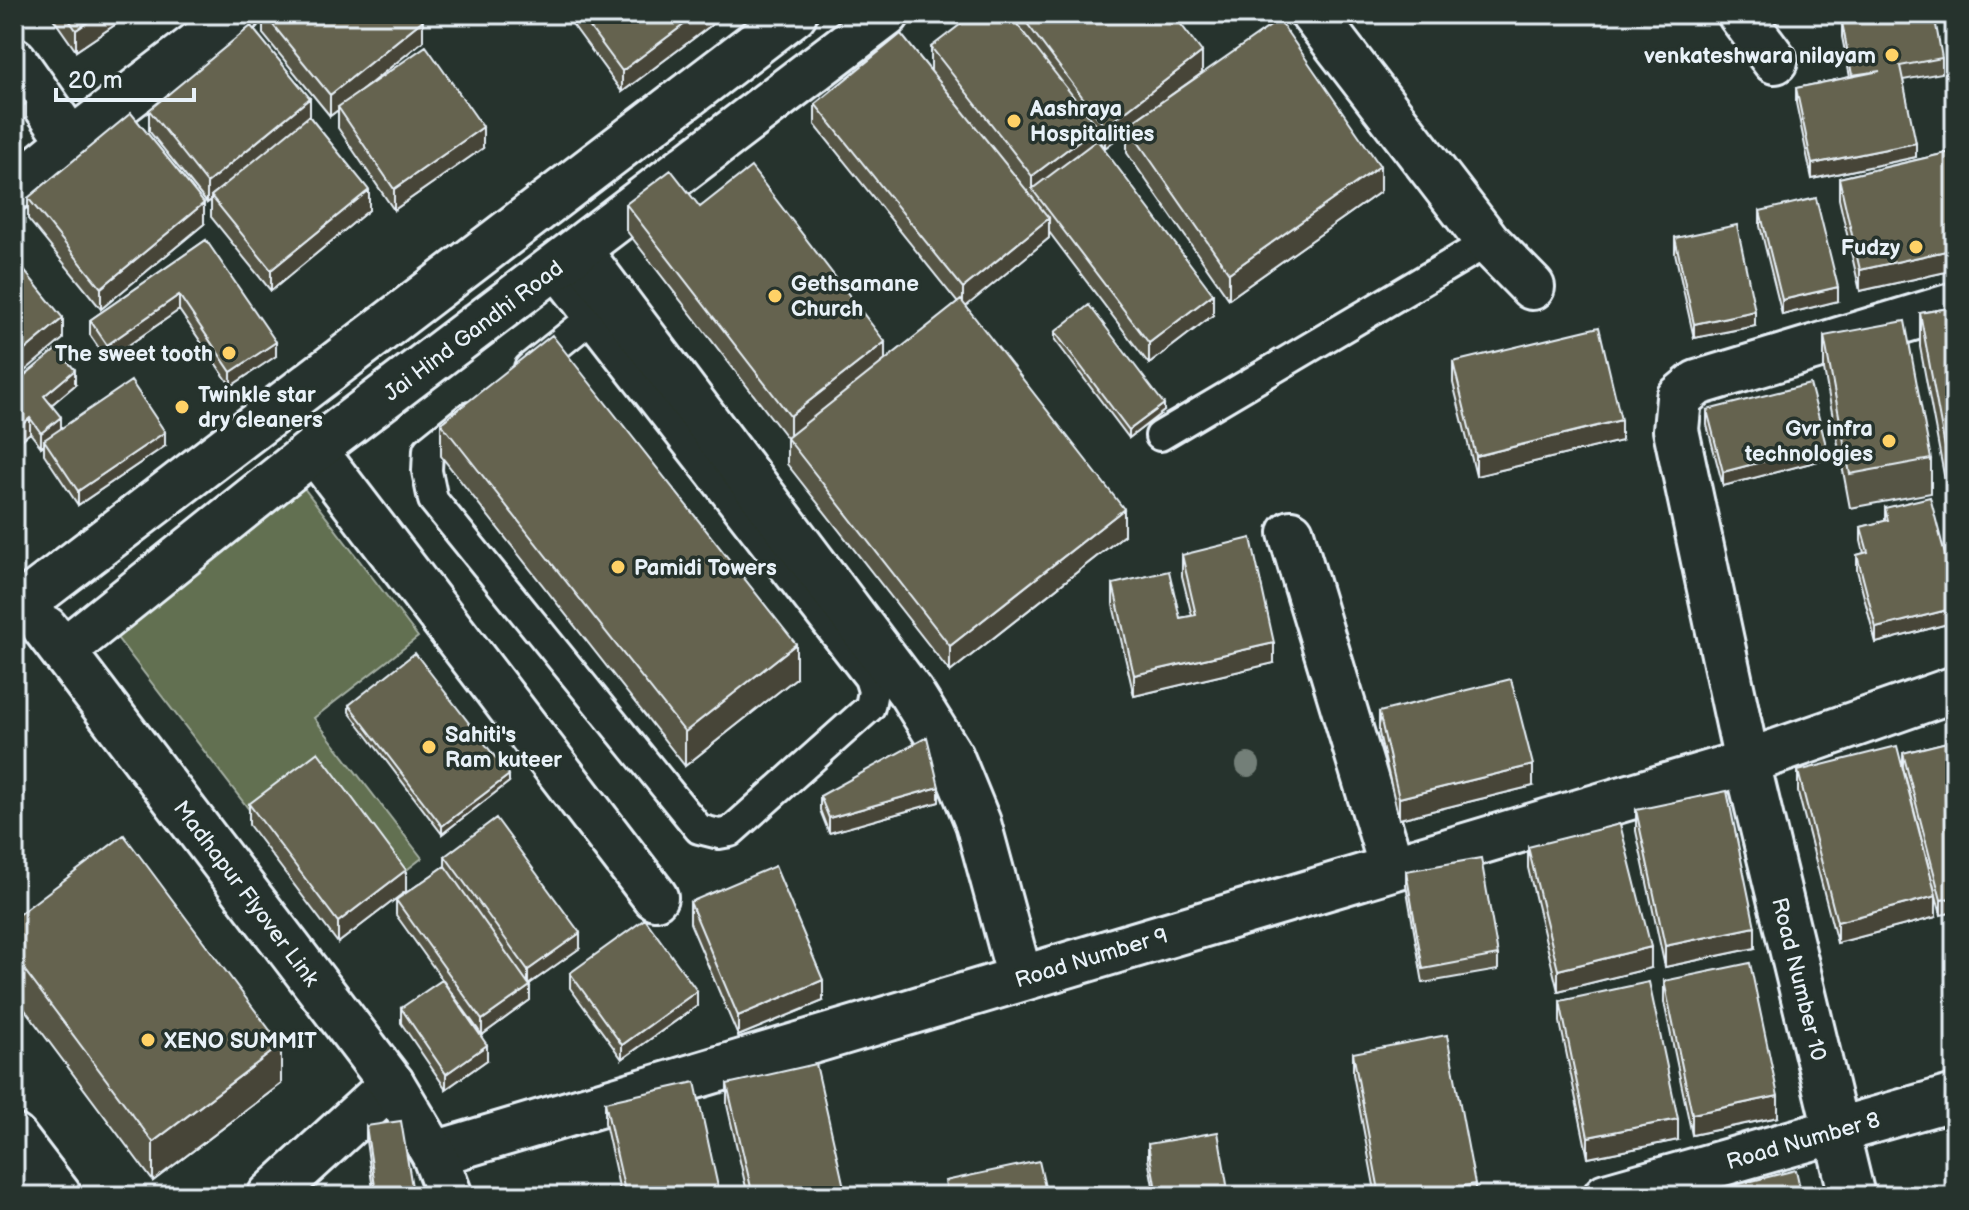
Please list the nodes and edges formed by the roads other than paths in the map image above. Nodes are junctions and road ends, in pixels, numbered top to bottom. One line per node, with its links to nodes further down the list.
1 (237, 14): 8 (street)
2 (794, 14): 20 (street)
3 (887, 14): 11 (street, Jai Hind Gandhi Road)
4 (1740, 14): 7 (street)
5 (1297, 17): 10 (street)
6 (14, 60): 8 (street)
7 (1775, 61)
8 (71, 141): 9 (street)
9 (14, 188)
10 (1488, 242): 12 (street); 17 (lane)
11 (565, 261): 14 (lane); 18 (street, Jai Hind Gandhi Road); 22 (street)
12 (1532, 287)
13 (1955, 305): 24 (street, Road Number 10)
14 (591, 318): 15 (lane); 22 (lane)
15 (509, 384)
16 (486, 403): 22 (lane)
17 (1160, 436)
18 (314, 450): 21 (street, Jai Hind Gandhi Road); 26 (street)
19 (1291, 533): 25 (street)
20 (20, 596): 21 (street, Madhapur Flyover Link)
21 (63, 651): 28 (street, Madhapur Flyover Link)
22 (878, 670): 27 (street)
23 (1955, 689): 24 (street, Road Number 9)
24 (1747, 762): 25 (street, Road Number 9); 30 (street, Road Number 10)
25 (1392, 868): 27 (street, Road Number 9)
26 (655, 897)
27 (1020, 978): 32 (street, Road Number 9)
28 (392, 1084): 32 (street, Madhapur Flyover Link); 34 (street)
29 (1955, 1097): 30 (street, Road Number 8)
30 (1836, 1130): 36 (street, Road Number 8); 37 (street, Road Number 10)
31 (14, 1137): 33 (street)
32 (434, 1154): 35 (street, Madhapur Flyover Link)
33 (59, 1196)
34 (270, 1196)
35 (450, 1196)
36 (1606, 1196)
37 (1852, 1196)

